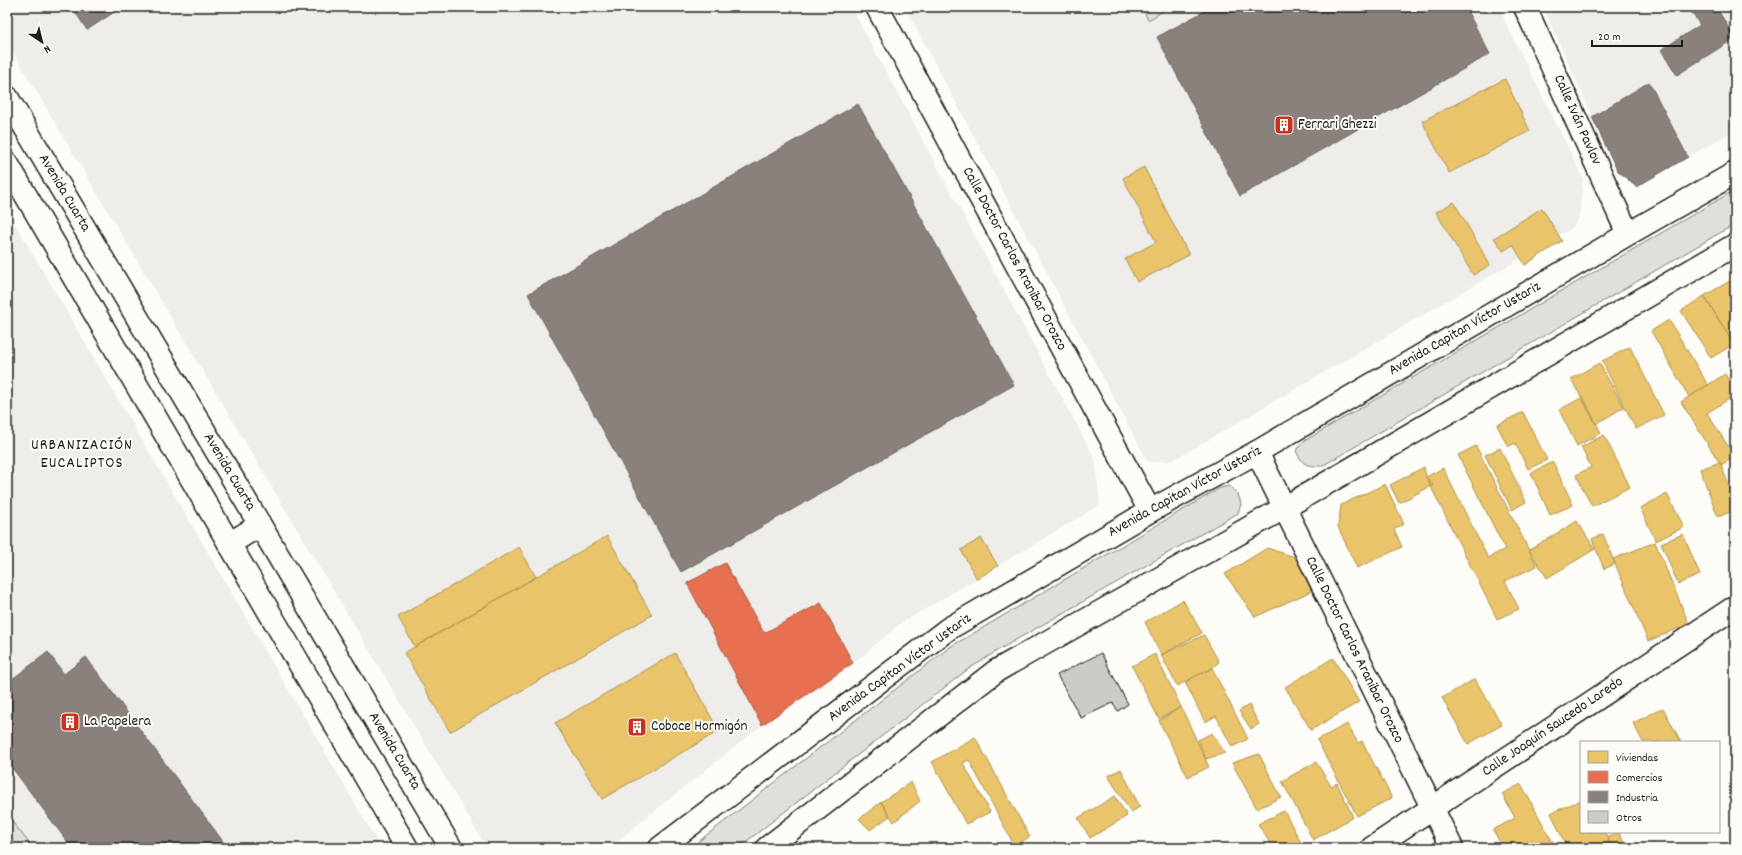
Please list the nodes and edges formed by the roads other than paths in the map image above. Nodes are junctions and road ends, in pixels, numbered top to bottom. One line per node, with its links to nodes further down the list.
1 (877, 7): 10 (street, Calle Doctor Carlos Aranibar Orozco)
2 (1525, 7): 6 (street, Calle Iván Pavlov)
3 (7, 97): 11 (street, Avenida Cuarta)
4 (7, 163): 12 (street)
5 (1735, 173): 6 (street, Avenida Capitan Víctor Ustariz)
6 (1628, 234): 8 (street, Avenida Capitan Víctor Ustariz)
7 (1735, 245): 9 (street)
8 (1257, 452): 9 (street, Calle Doctor Carlos Aranibar Orozco); 10 (street, Avenida Capitan Víctor Ustariz)
9 (1284, 508): 14 (street, Calle Doctor Carlos Aranibar Orozco); 18 (street)
10 (1150, 511): 17 (street, Avenida Capitan Víctor Ustariz)
11 (260, 525): 12 (street); 16 (street, Avenida Cuarta)
12 (229, 544): 15 (street)
13 (1735, 607): 14 (street, Calle Joaquín Saucedo Laredo)
14 (1432, 808): 19 (street, Calle Joaquín Saucedo Laredo); 20 (street, Calle Doctor Carlos Aranibar Orozco)
15 (407, 848)
16 (451, 848)
17 (660, 848)
18 (767, 848)
19 (1372, 848)
20 (1452, 848)

